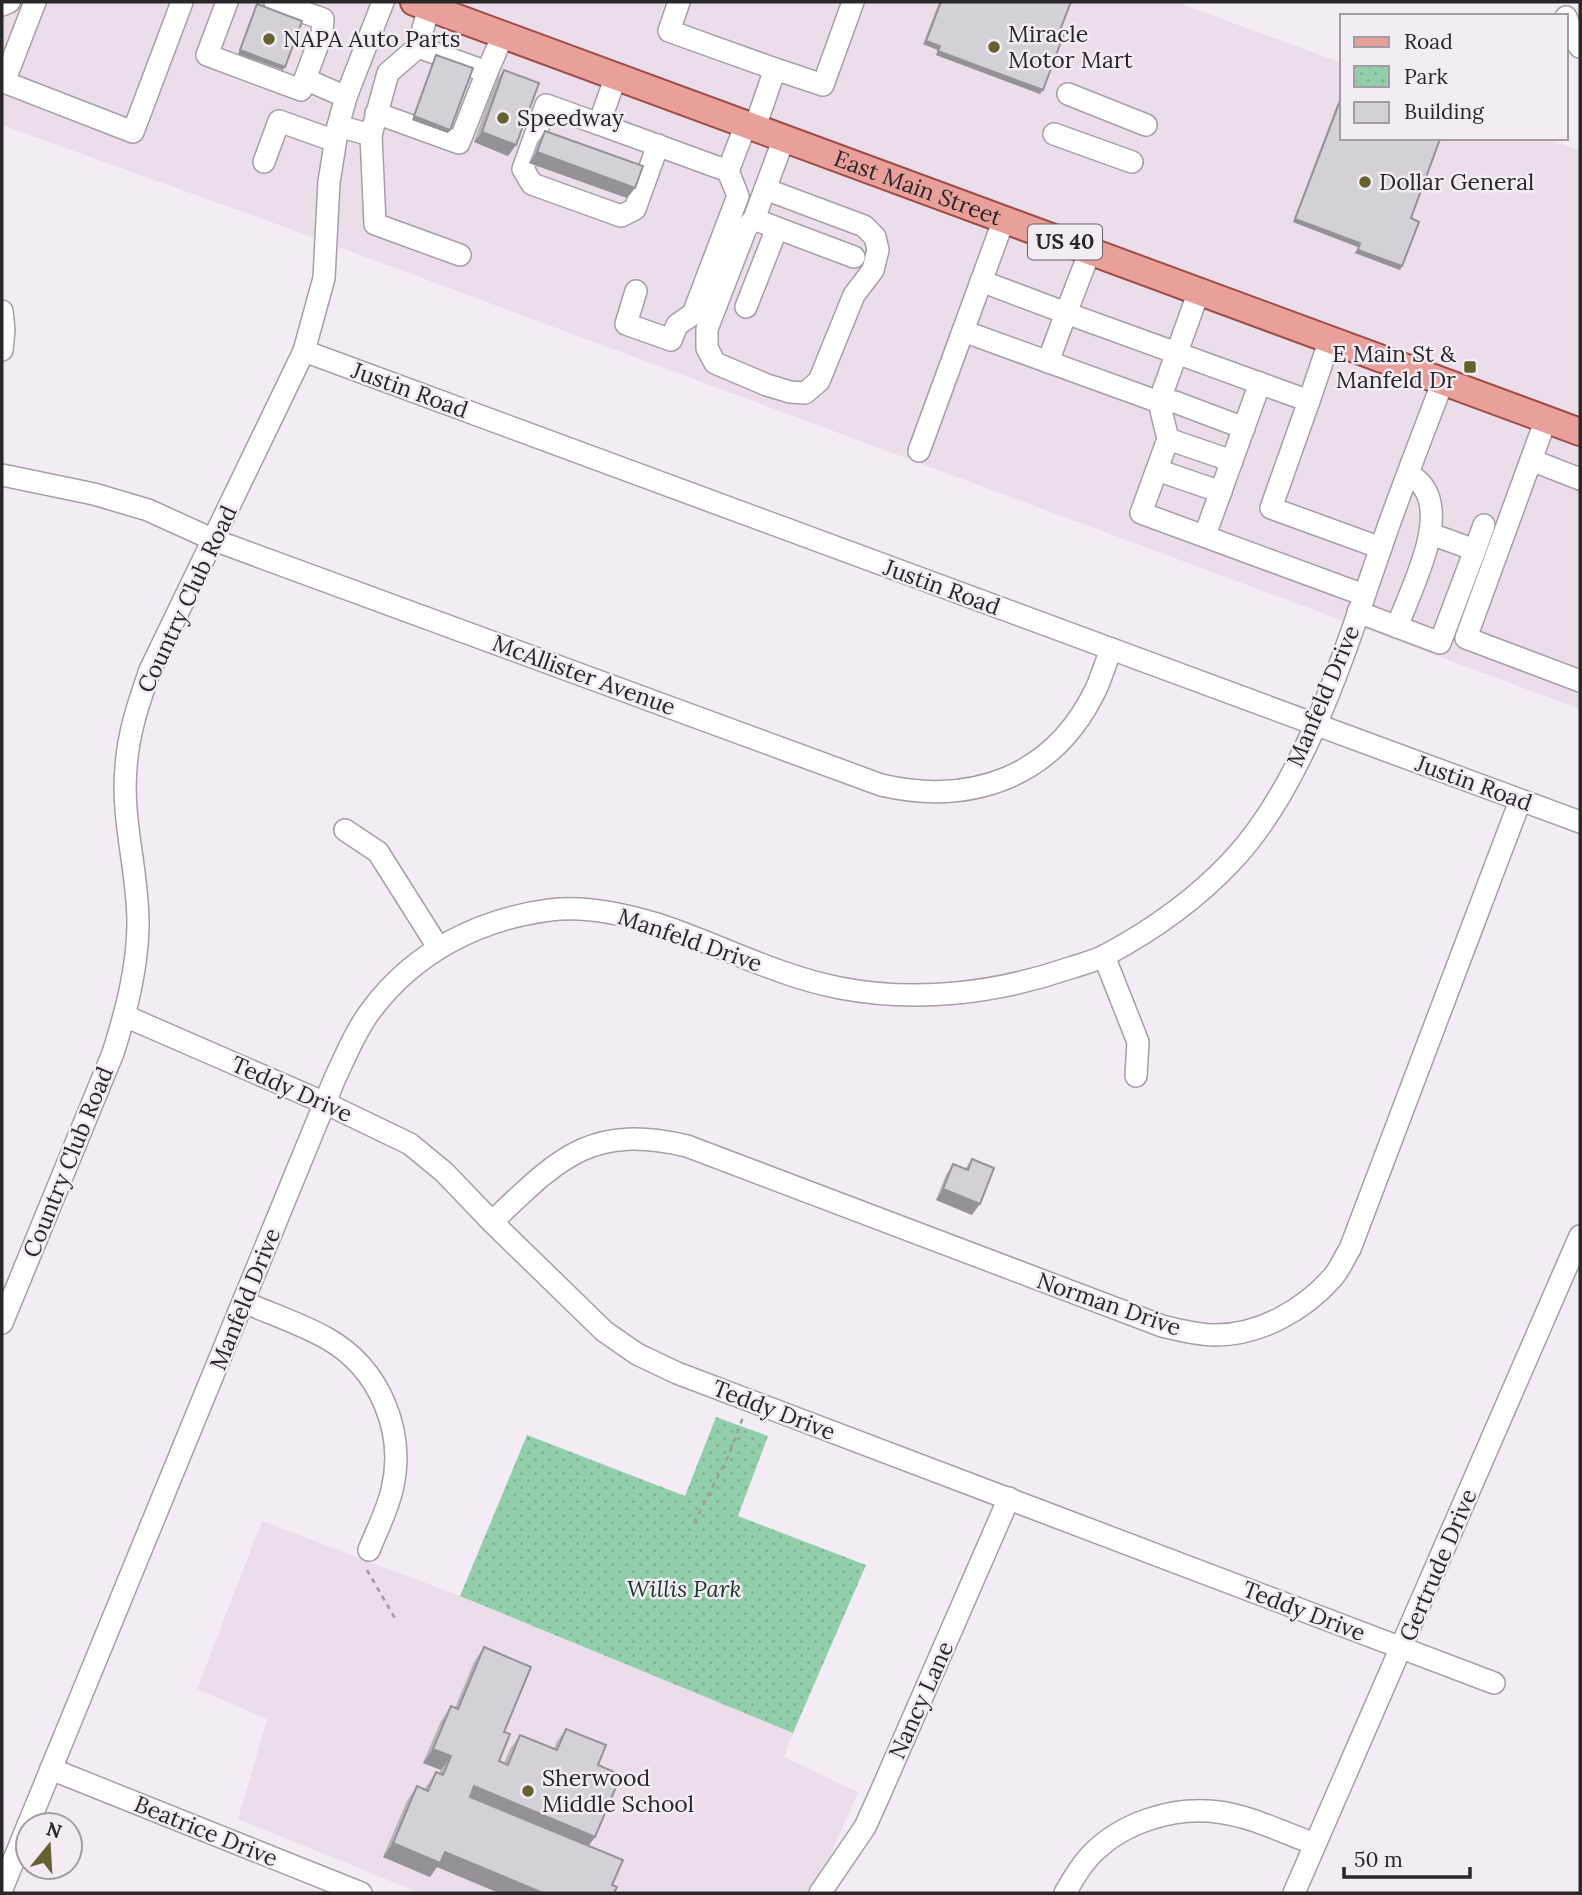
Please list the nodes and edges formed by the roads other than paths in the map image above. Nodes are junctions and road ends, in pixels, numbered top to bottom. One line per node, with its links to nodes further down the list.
1 (9, 2): 9 (street)
2 (35, 2): 3 (street)
3 (182, 2)
4 (227, 2): 20 (street)
5 (275, 2): 20 (street)
6 (383, 2): 15 (street, Country Club Road)
7 (679, 2): 16 (street)
8 (853, 2): 16 (street)
9 (2, 5)
10 (422, 5): 12 (main road, East Main Street / US 40); 13 (street)
11 (1568, 22): 14 (street)
12 (503, 34): 17 (street); 19 (main road, East Main Street / US 40)
13 (418, 47): 17 (street); 18 (street)
14 (1580, 47)
15 (359, 63): 18 (street); 22 (street, Country Club Road)
16 (775, 69): 25 (street)
17 (487, 72): 23 (street)
18 (388, 73): 23 (street)
19 (617, 76): 24 (street); 25 (main road, East Main Street / US 40)
20 (305, 79): 22 (street)
21 (1068, 94): 26 (street)
22 (346, 97): 27 (street, Country Club Road)
23 (376, 113): 29 (street)
24 (600, 124): 31 (street); 31 (street)
25 (750, 125): 30 (main road, East Main Street / US 40); 34 (street)
26 (1146, 125)
27 (337, 133): 29 (street); 32 (street); 51 (street, Country Club Road)
28 (1054, 134): 33 (street)
29 (371, 135): 40 (street)
30 (784, 138): 35 (street); 37 (main road, East Main Street / US 40)
31 (658, 145): 34 (street)
32 (264, 162)
33 (1132, 162)
34 (728, 171): 43 (street)
35 (765, 189): 36 (street); 36 (street)
36 (754, 219): 38 (street)
37 (1004, 219): 39 (main road, East Main Street / US 40); 42 (street)
38 (777, 228): 41 (street); 45 (street)
39 (1090, 251): 44 (main road, East Main Street / US 40); 47 (street)
40 (460, 255)
41 (854, 257)
42 (981, 281): 47 (street); 48 (street)
43 (636, 291)
44 (1199, 291): 49 (main road, East Main Street / US 40); 52 (street)
45 (746, 307)
46 (2, 311): 50 (street)
47 (1066, 313): 52 (street); 53 (street)
48 (963, 331): 53 (street); 62 (street)
49 (1330, 339): 54 (main road, East Main Street / US 40); 56 (street)
50 (2, 350)
51 (304, 351): 73 (street, Country Club Road); 78 (street, Justin Road)
52 (1177, 352): 55 (street); 57 (street)
53 (1048, 362): 57 (street)
54 (1443, 381): 58 (main road, East Main Street / US 40); 66 (street, Manfeld Drive)
55 (1260, 383): 56 (street); 59 (street)
56 (1309, 401): 74 (street)
57 (1159, 402): 59 (street); 61 (street)
58 (1546, 419): 60 (main road, East Main Street / US 40); 63 (street)
59 (1244, 428): 64 (street)
60 (1580, 432)
61 (1168, 439): 64 (street); 65 (street)
62 (919, 452)
63 (1531, 460): 68 (street); 79 (street)
64 (1232, 461): 69 (street)
65 (1157, 470): 69 (street); 72 (street)
66 (1409, 472): 71 (street); 74 (street, Manfeld Drive)
67 (2, 475): 73 (street, McAllister Avenue)
68 (1580, 480)
69 (1221, 492): 72 (street)
70 (1484, 525): 75 (street)
71 (1431, 534): 75 (street); 77 (street)
72 (1205, 535): 76 (street)
73 (214, 540): 78 (street, McAllister Avenue); 86 (street, Country Club Road)
74 (1381, 548): 76 (street, Manfeld Drive)
75 (1475, 550): 77 (street)
76 (1361, 604): 77 (street); 80 (street, Manfeld Drive)
77 (1397, 627)
78 (1111, 649): 80 (street, Justin Road)
79 (1580, 681)
80 (1316, 724): 81 (street, Justin Road); 85 (street, Manfeld Drive)
81 (1520, 801): 82 (street, Justin Road); 89 (street, Norman Drive)
82 (1580, 822)
83 (345, 830): 84 (street)
84 (438, 947): 85 (street, Manfeld Drive); 88 (street, Manfeld Drive)
85 (1104, 956): 87 (street)
86 (125, 1016): 88 (street, Teddy Drive); 92 (street, Country Club Road)
87 (1136, 1076)
88 (325, 1103): 89 (street, Teddy Drive); 91 (street, Manfeld Drive)
89 (492, 1222): 93 (street, Teddy Drive)
90 (1580, 1236): 95 (street, Gertrude Drive)
91 (244, 1302): 94 (street); 97 (street, Manfeld Drive)
92 (2, 1323)
93 (1009, 1498): 95 (street, Teddy Drive); 103 (street, Nancy Lane)
94 (369, 1550)
95 (1402, 1648): 96 (street, Teddy Drive); 99 (street, Gertrude Drive)
96 (1494, 1683)
97 (51, 1769): 98 (street, Manfeld Drive); 102 (street, Beatrice Drive)
98 (34, 1811)
99 (1315, 1844): 104 (street); 105 (street, Gertrude Drive)
100 (14, 1859): 101 (street, Manfeld Drive)
101 (2, 1889)
102 (361, 1893)
103 (820, 1893)
104 (1065, 1893)
105 (1293, 1893)

